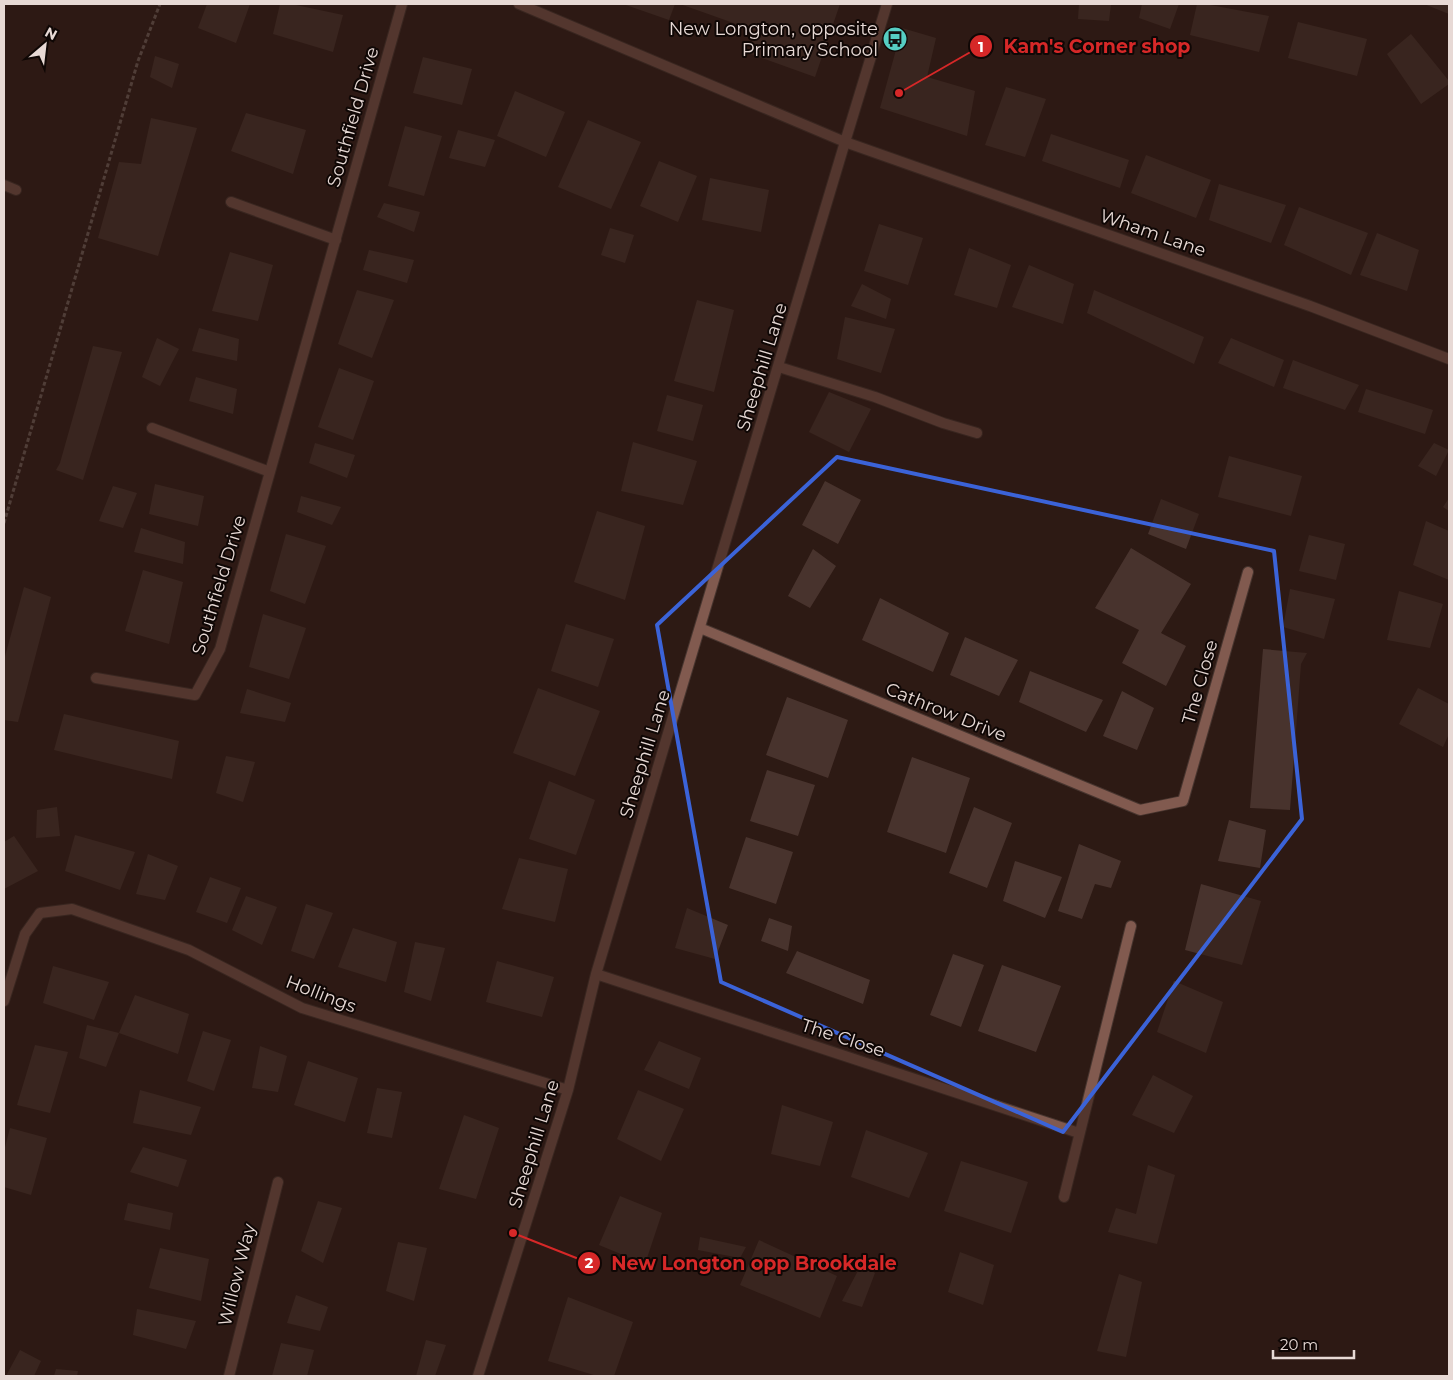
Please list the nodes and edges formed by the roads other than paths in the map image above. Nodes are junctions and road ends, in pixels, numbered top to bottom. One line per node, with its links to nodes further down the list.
1 (402, 4): 8 (street, Southfield Drive)
2 (519, 4): 4 (street, Wham Lane)
3 (887, 4): 4 (street, Sheephill Lane)
4 (845, 142): 9 (street, Wham Lane); 10 (street, Sheephill Lane)
5 (4, 185): 6 (street)
6 (16, 190)
7 (231, 202): 8 (street)
8 (336, 240): 13 (street, Southfield Drive)
9 (1449, 359)
10 (779, 367): 12 (street); 15 (street, Sheephill Lane)
11 (152, 428): 13 (street)
12 (977, 433)
13 (270, 472): 16 (street, Southfield Drive)
14 (1248, 572): 17 (street, The Close)
15 (700, 628): 17 (street, Cathrow Drive); 19 (street, Sheephill Lane)
16 (96, 678)
17 (1183, 801)
18 (1131, 926): 22 (street)
19 (596, 974): 21 (street, Sheephill Lane); 22 (street, The Close)
20 (4, 1001): 21 (street, Hollings)
21 (568, 1090): 26 (street, Sheephill Lane)
22 (1080, 1133): 24 (street)
23 (278, 1182): 25 (street, Willow Way)
24 (1064, 1197)
25 (229, 1376)
26 (478, 1376)

